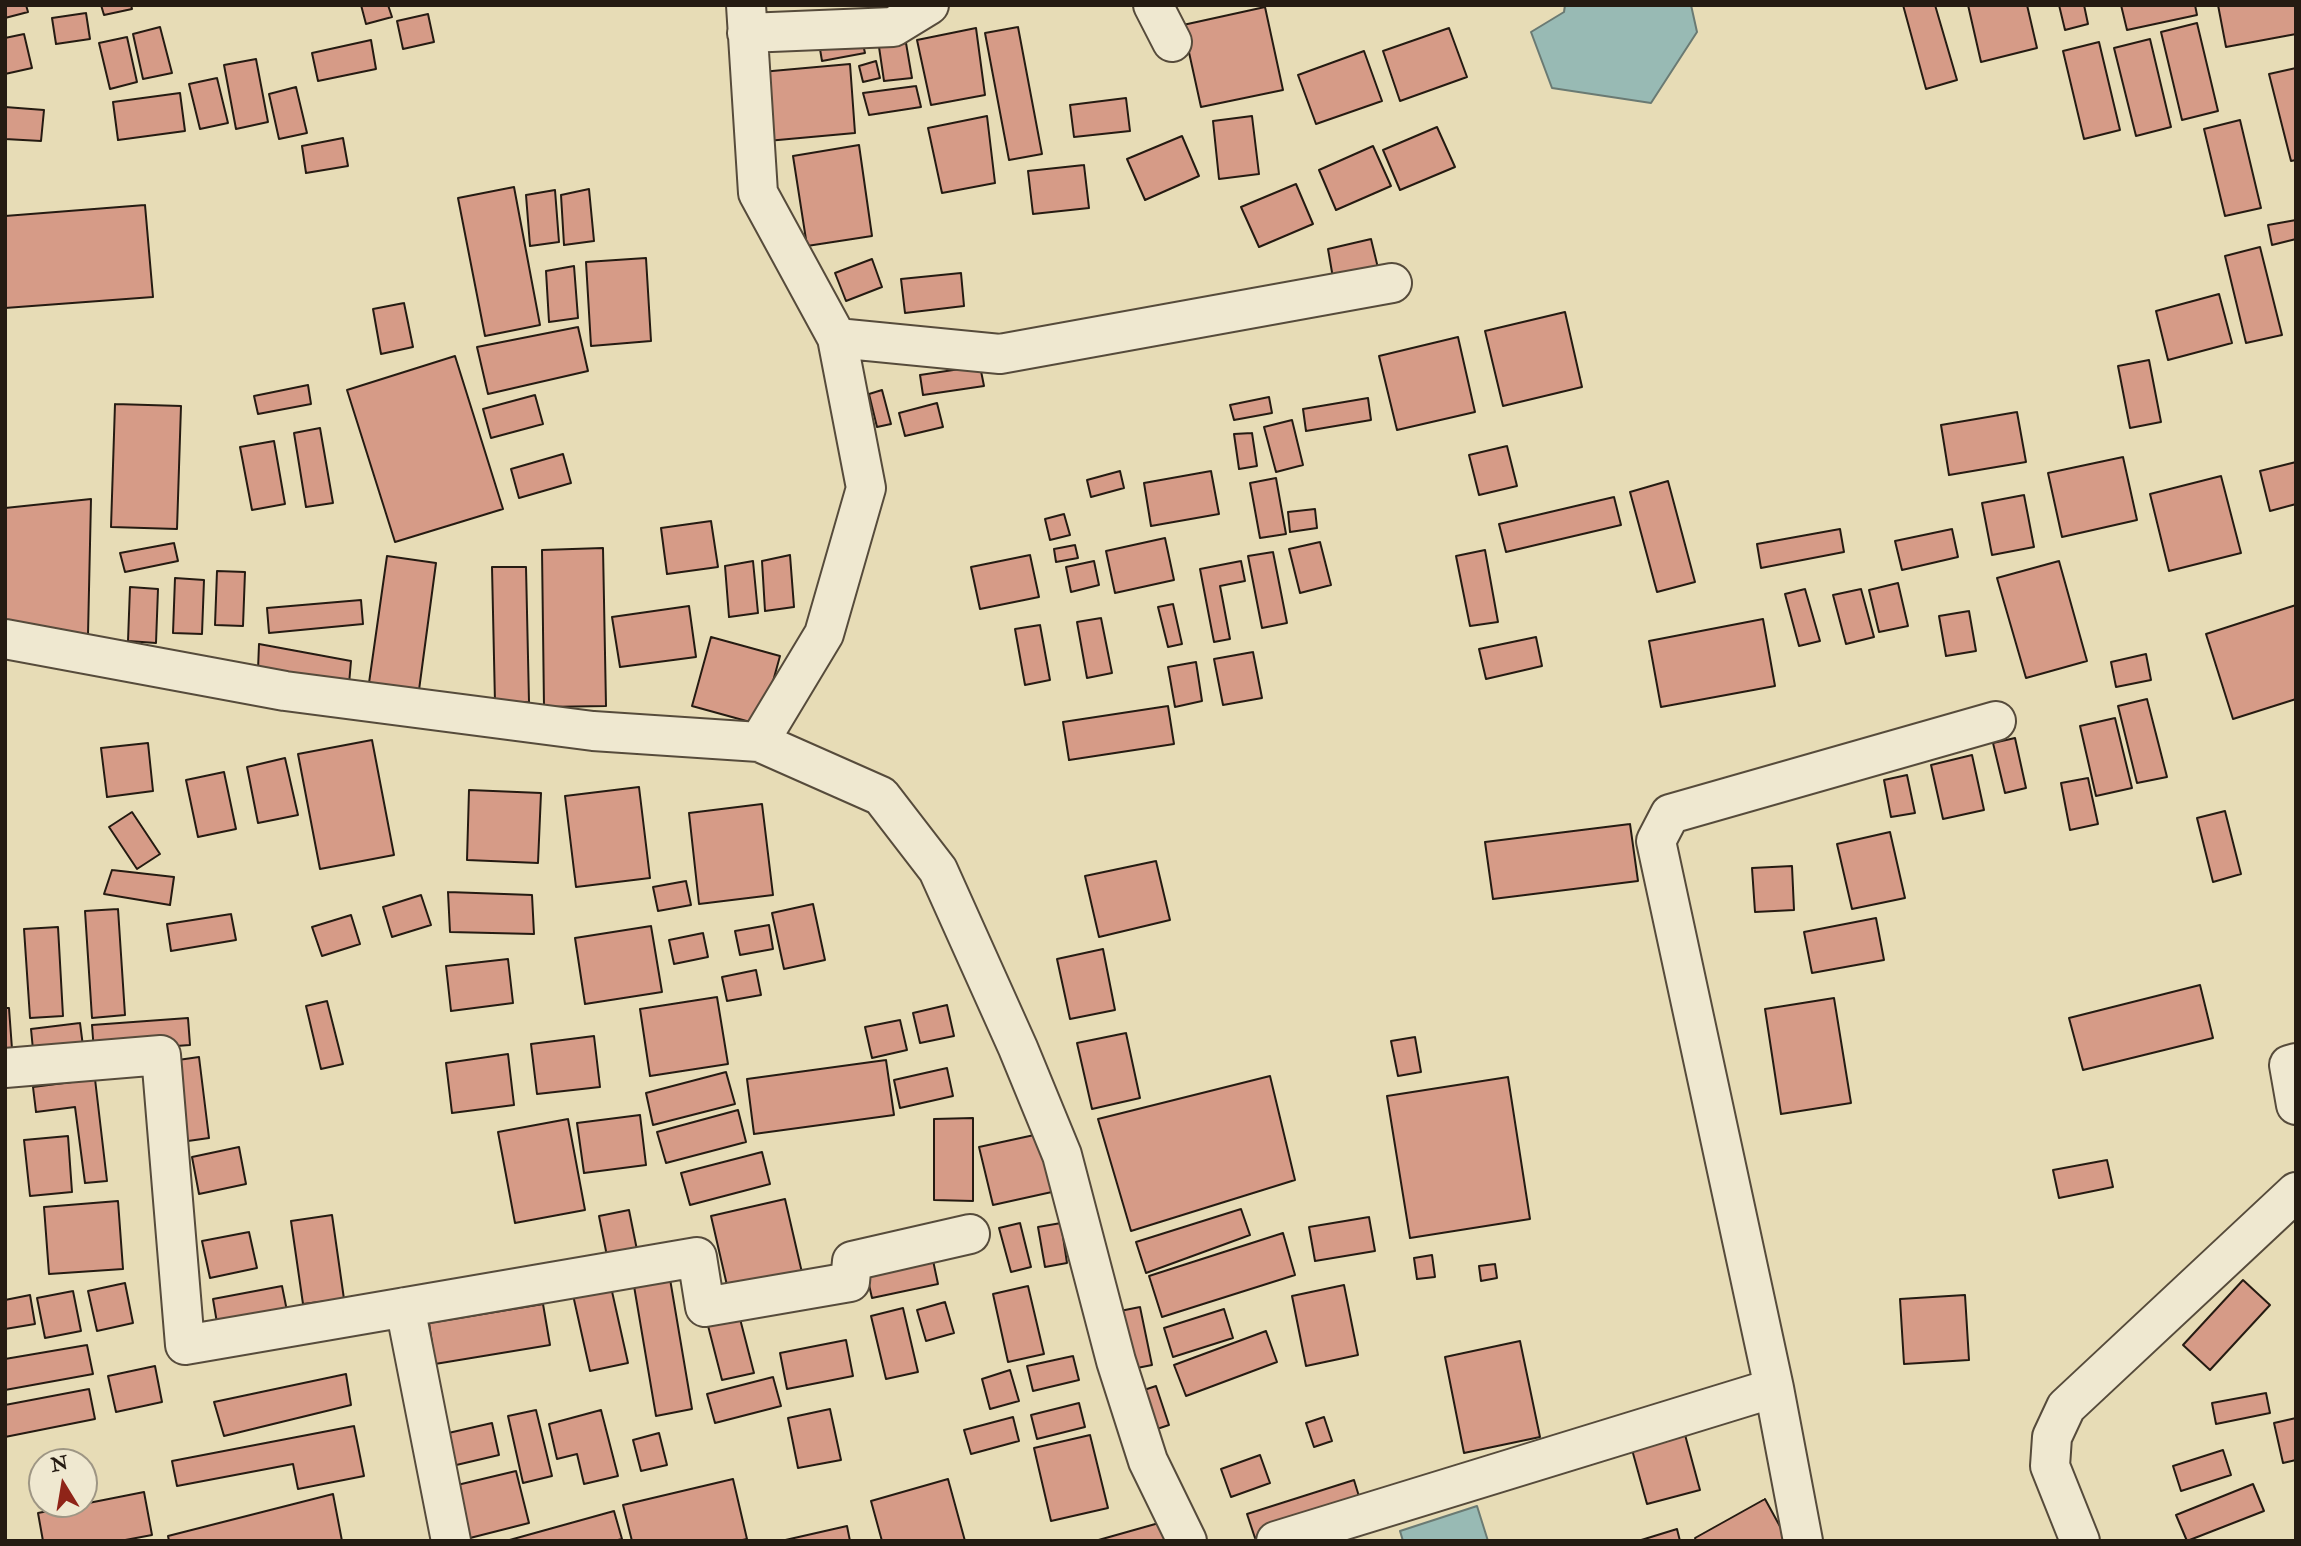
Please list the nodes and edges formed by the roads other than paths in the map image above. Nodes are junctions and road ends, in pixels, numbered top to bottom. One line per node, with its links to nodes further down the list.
1 (929, 5): 3 (street)
2 (1153, 5): 4 (street)
3 (746, 19): 6 (street)
4 (1172, 42)
5 (1392, 283): 6 (street)
6 (837, 338): 9 (street)
7 (5, 639): 9 (street)
8 (1996, 721): 16 (street)
9 (759, 742): 18 (street)
10 (2296, 1063): 12 (street)
11 (5, 1068): 15 (street)
12 (2296, 1105)
13 (2296, 1192): 21 (street)
14 (970, 1234): 15 (street)
15 (405, 1307): 17 (street)
16 (1774, 1388): 19 (street); 20 (street)
17 (451, 1541)
18 (1187, 1541)
19 (1276, 1541)
20 (1803, 1541)
21 (2080, 1541)

